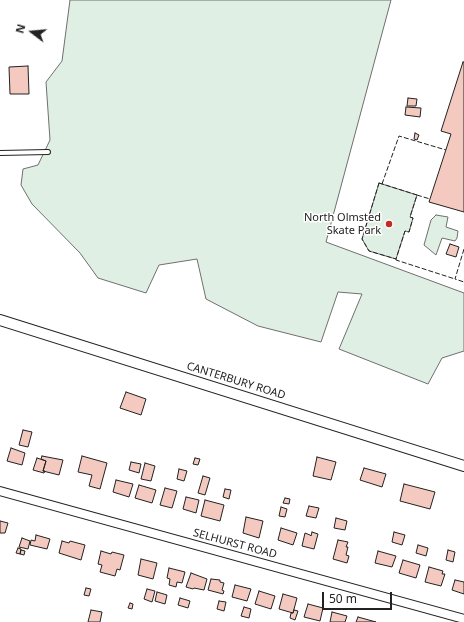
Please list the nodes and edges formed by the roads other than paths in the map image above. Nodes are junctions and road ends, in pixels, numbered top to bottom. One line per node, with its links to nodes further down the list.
1 (48, 152): 2 (lane)
2 (0, 153)
3 (0, 320): 4 (street, CANTERBURY ROAD)
4 (464, 466)
5 (0, 491): 6 (street, SELHURST ROAD)
6 (464, 619)

